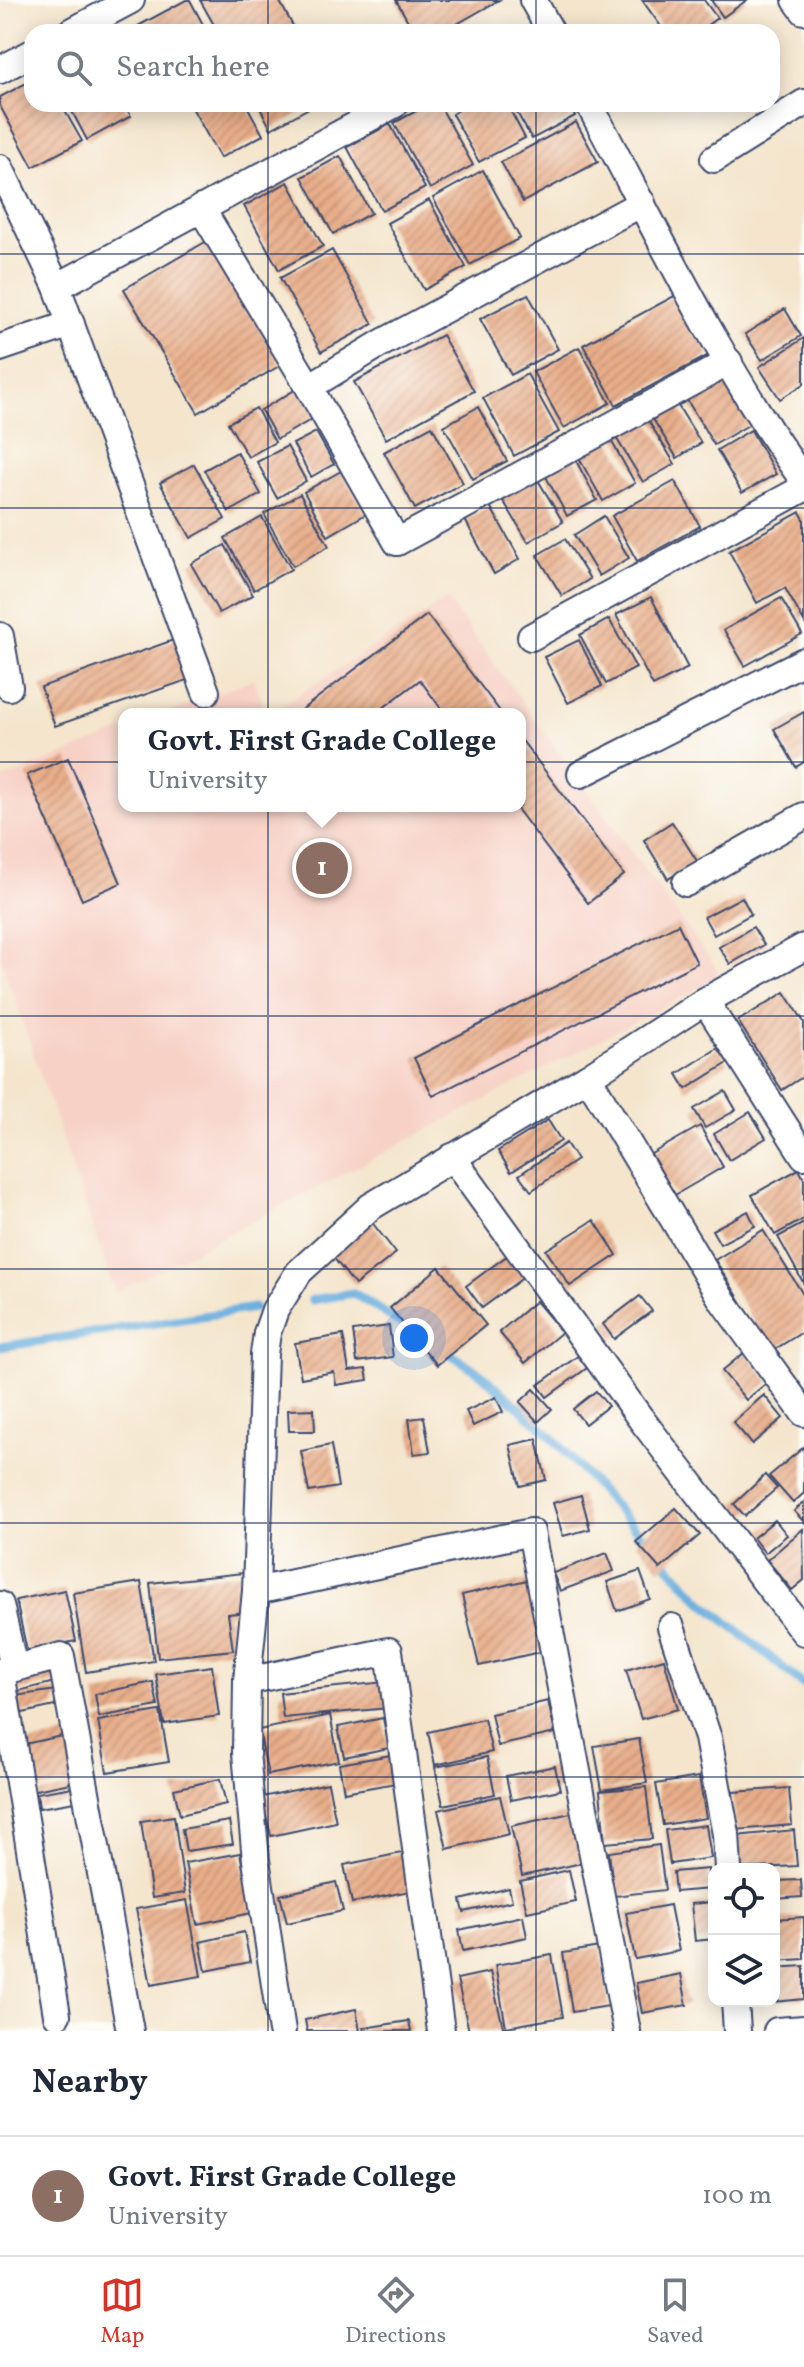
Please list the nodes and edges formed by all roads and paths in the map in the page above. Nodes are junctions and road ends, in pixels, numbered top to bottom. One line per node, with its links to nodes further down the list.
1 (131, 0): 5 (street)
2 (533, 0): 6 (street)
3 (796, 0): 4 (street)
4 (804, 11)
5 (86, 24)
6 (541, 24)
7 (24, 57): 8 (street)
8 (0, 70)
9 (804, 103): 12 (street)
10 (380, 112): 15 (street)
11 (593, 112): 14 (street)
12 (714, 159)
13 (0, 168): 16 (street)
14 (642, 203): 19 (street); 20 (street)
15 (201, 208): 16 (street); 20 (street)
16 (57, 287): 17 (street)
17 (71, 324): 18 (street); 27 (street)
18 (0, 348)
19 (729, 362): 20 (street); 21 (street)
20 (309, 387)
21 (804, 481)
22 (804, 488): 24 (street)
23 (0, 636): 26 (street)
24 (531, 637)
25 (804, 661): 28 (street)
26 (9, 687)
27 (206, 692)
28 (581, 774)
29 (804, 816): 30 (street)
30 (686, 883)
31 (804, 947): 32 (street)
32 (705, 1001): 33 (street); 34 (street)
33 (588, 1077): 35 (street); 36 (street)
34 (804, 1156)
35 (452, 1157): 37 (street); 40 (street)
36 (804, 1413)
37 (256, 1591): 42 (street); 50 (street)
38 (0, 1605): 41 (street)
39 (671, 1627): 43 (street)
40 (804, 1632)
41 (5, 1671): 45 (street); 47 (street)
42 (247, 1681): 48 (street); 49 (street)
43 (728, 1863)
44 (735, 2007): 51 (street)
45 (57, 2015)
46 (804, 2029): 52 (street)
47 (130, 2031)
48 (282, 2031)
49 (441, 2031)
50 (627, 2031)
51 (737, 2031)
52 (777, 2031)

